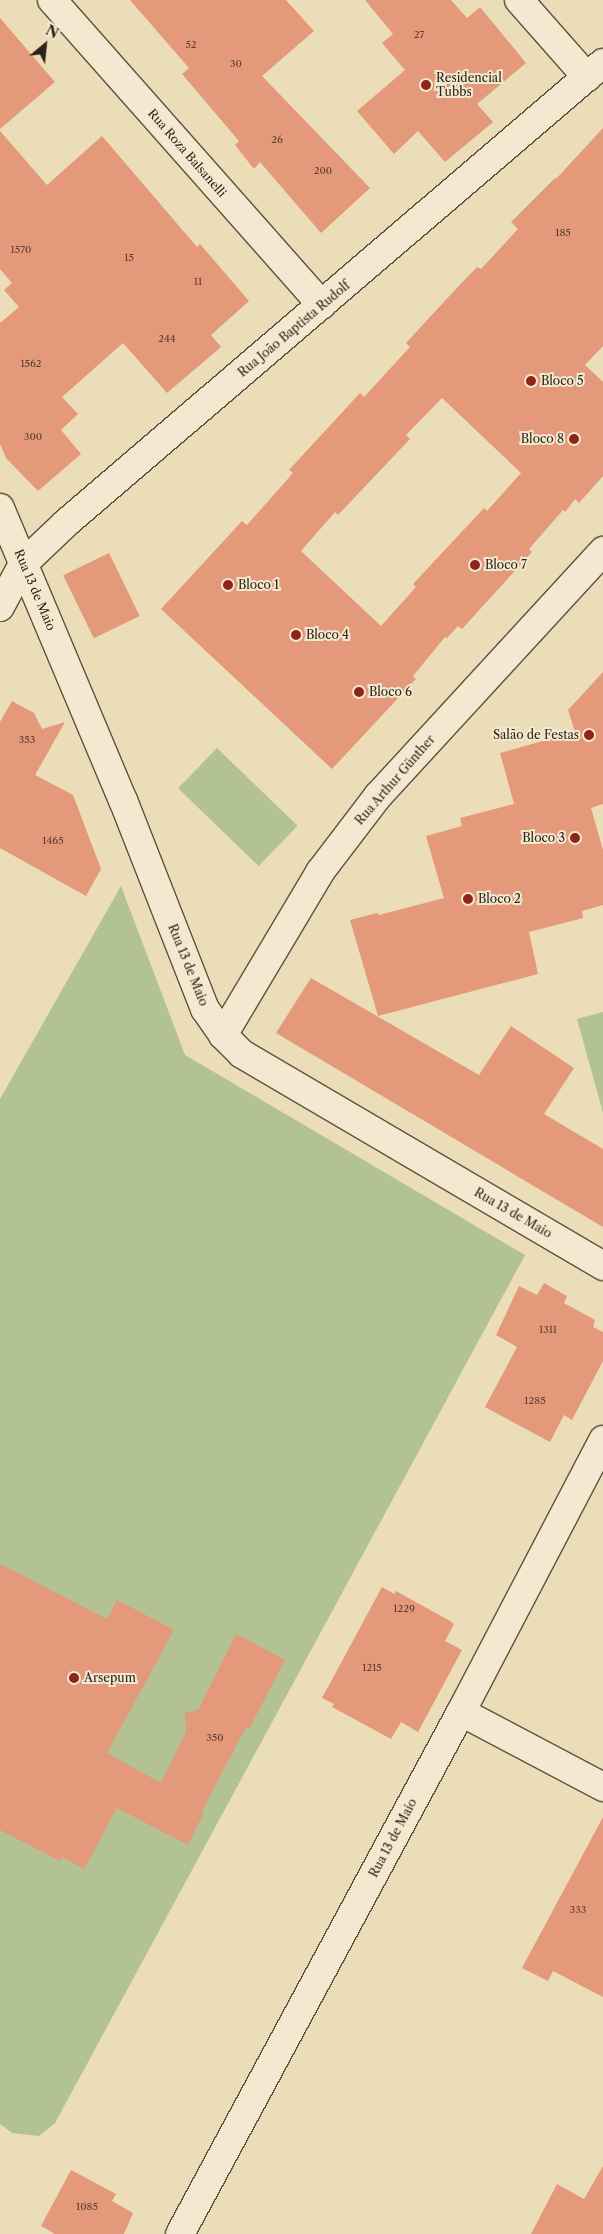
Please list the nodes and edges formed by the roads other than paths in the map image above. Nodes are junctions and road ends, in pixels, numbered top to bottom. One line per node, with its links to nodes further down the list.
1 (52, 0): 4 (street, Rua Roza Balsanelli)
2 (519, 0): 3 (street)
3 (595, 70): 4 (street, Rua João Baptista Rudolf)
4 (322, 305): 7 (street, Rua João Baptista Rudolf)
5 (0, 508): 7 (street, Rua 13 de Maio)
6 (603, 551): 9 (street, Rua Arthur Günther)
7 (23, 564): 8 (street, Rua João Baptista Rudolf); 9 (street, Rua 13 de Maio)
8 (0, 607)
9 (223, 1036): 10 (street, Rua 13 de Maio)
10 (603, 1266)
11 (603, 1440): 12 (street, Rua 13 de Maio)
12 (461, 1712): 13 (street); 14 (street, Rua 13 de Maio)
13 (603, 1787)
14 (180, 2234)

